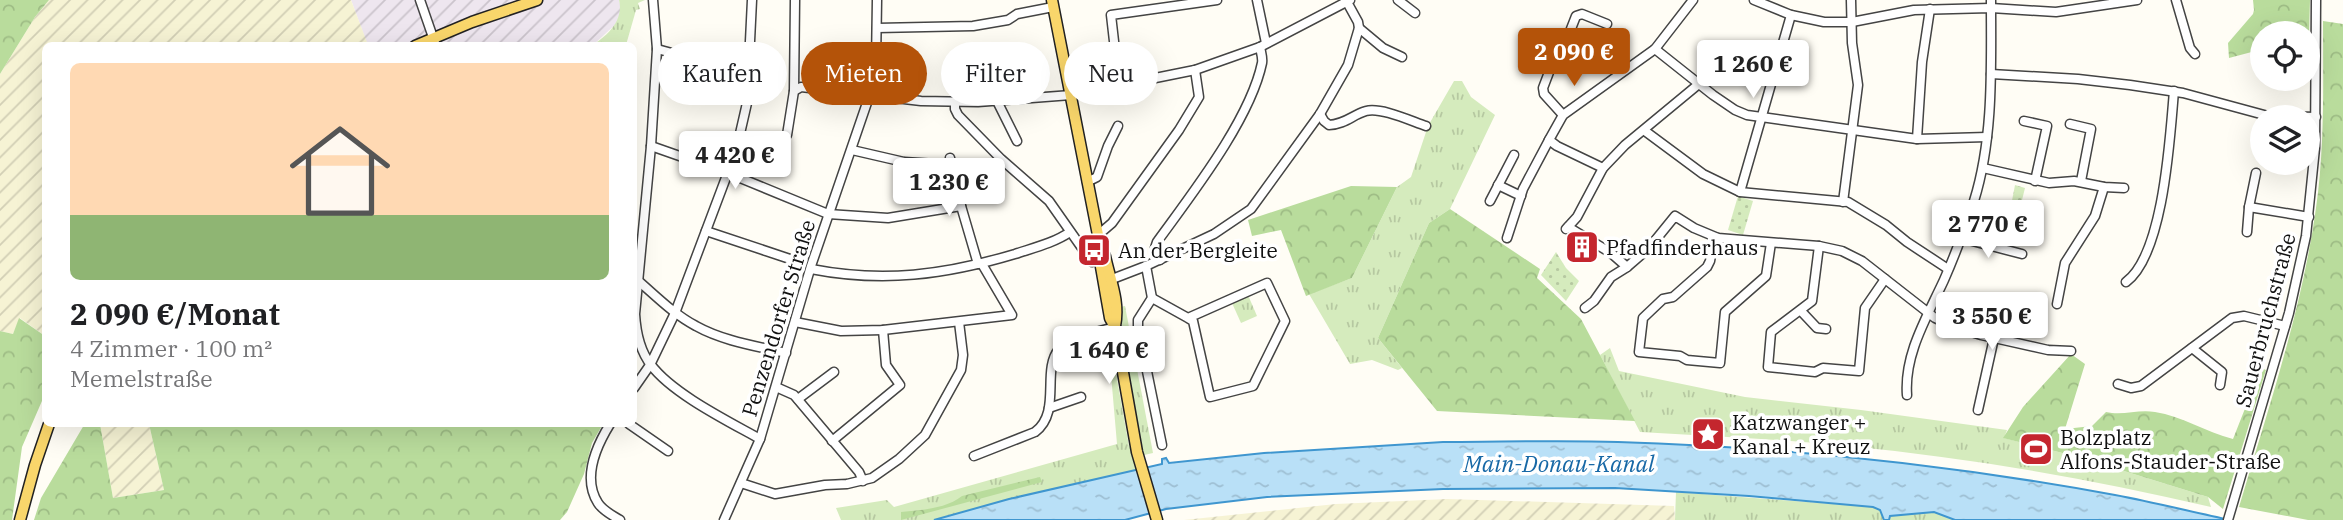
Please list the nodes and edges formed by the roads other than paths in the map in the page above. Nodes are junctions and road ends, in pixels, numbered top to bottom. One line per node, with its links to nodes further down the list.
1 (420, 0): 26 (street)
2 (537, 0): 26 (main road)
3 (653, 0): 31 (street)
4 (752, 0): 27 (street)
5 (795, 0): 41 (street)
6 (877, 0): 24 (street, Penzendorfer Straße)
7 (1217, 0): 29 (street)
8 (1257, 0): 30 (street)
9 (1398, 0): 20 (street)
10 (1693, 0): 32 (street)
11 (1754, 0): 21 (street)
12 (1851, 0): 22 (street)
13 (2137, 0): 18 (street)
14 (2176, 0): 33 (street)
15 (2316, 0): 48 (street, Sauerbruchstraße)
16 (1348, 1): 25 (street); 30 (street)
17 (1053, 3): 24 (street); 35 (main road)
18 (1991, 4): 19 (street); 37 (street)
19 (1930, 9): 22 (street); 61 (street)
20 (1415, 13)
21 (1791, 15): 22 (street); 52 (street)
22 (1852, 22): 57 (street)
23 (1607, 24): 51 (street)
24 (877, 28): 28 (street, Penzendorfer Straße)
25 (1359, 29): 34 (street); 50 (street)
26 (435, 41)
27 (751, 42)
28 (877, 42)
29 (1114, 42)
30 (1263, 45): 36 (street); 97 (street)
31 (657, 49): 64 (street)
32 (1655, 49): 39 (street); 51 (street)
33 (2195, 54)
34 (1402, 57)
35 (1064, 59)
36 (1195, 70): 38 (street); 89 (street)
37 (1991, 74): 42 (street); 60 (street)
38 (1158, 77)
39 (1700, 83): 52 (street); 58 (street)
40 (801, 87): 41 (street)
41 (794, 91): 59 (street)
42 (2174, 91): 49 (street); 108 (street)
43 (746, 105): 69 (street)
44 (866, 105): 65 (street, Penzendorfer Straße)
45 (955, 105): 87 (street)
46 (999, 105): 63 (street)
47 (1073, 105): 74 (main road)
48 (2316, 105)
49 (2250, 111)
50 (1321, 114): 56 (street); 97 (street)
51 (1563, 115): 62 (street)
52 (1762, 119): 57 (street); 78 (street)
53 (2024, 121): 72 (street)
54 (2070, 124): 73 (street)
55 (1118, 126): 74 (street)
56 (1426, 126)
57 (1853, 130): 61 (street); 81 (street)
58 (1644, 131): 67 (street); 78 (street)
59 (787, 135)
60 (1987, 137): 61 (street); 68 (street)
61 (1917, 139)
62 (1549, 140): 67 (street); 79 (street)
63 (1017, 141)
64 (651, 146): 69 (street); 102 (street)
65 (852, 150): 82 (street); 84 (street, Penzendorfer Straße)
66 (1514, 155): 75 (street)
67 (1603, 168): 101 (street)
68 (1983, 168): 72 (street); 92 (street)
69 (728, 173): 84 (street); 86 (street)
70 (2256, 175): 83 (street)
71 (2312, 175): 85 (street, Sauerbruchstraße)
72 (2035, 181): 73 (street)
73 (2081, 181): 76 (street)
74 (1087, 183): 89 (main road)
75 (1498, 185): 79 (street); 80 (street)
76 (2104, 187): 77 (street); 110 (street)
77 (2124, 188)
78 (1740, 192): 81 (street)
79 (1521, 196): 90 (street)
80 (1490, 201)
81 (1843, 202): 104 (street)
82 (961, 206): 84 (street); 99 (street)
83 (2249, 207): 85 (street); 88 (street)
84 (828, 214): 103 (street, Penzendorfer Straße)
85 (2309, 217): 118 (street, Sauerbruchstraße)
86 (706, 231): 96 (street); 114 (street)
87 (1070, 232): 98 (street); 99 (street)
88 (2248, 232)
89 (1098, 235): 107 (main road)
90 (1507, 237)
91 (1718, 237): 93 (street); 93 (street); 101 (street)
92 (1961, 238): 95 (street); 104 (street)
93 (1771, 243): 94 (street)
94 (1819, 246): 105 (street); 112 (street)
95 (2022, 254)
96 (790, 259)
97 (1160, 260): 100 (street)
98 (1091, 261)
99 (980, 264): 103 (street); 117 (street)
100 (1146, 267): 107 (street); 109 (street)
101 (1627, 268): 111 (street)
102 (637, 270)
103 (811, 270): 116 (street, Penzendorfer Straße)
104 (1948, 270): 113 (street)
105 (1885, 279): 112 (street); 113 (street)
106 (637, 280): 114 (street)
107 (1107, 281): 119 (main road)
108 (2126, 282)
109 (1152, 298): 115 (street); 143 (street)
110 (2057, 304)
111 (1585, 308)
112 (1801, 311): 120 (street)
113 (1929, 312): 123 (street); 133 (street)
114 (675, 313): 126 (street); 127 (street)
115 (1188, 318): 115 (street)
116 (795, 322): 121 (street); 126 (street, Penzendorfer Straße)
117 (959, 322): 121 (street); 146 (street)
118 (2285, 326): 124 (street); 152 (street, Sauerbruchstraße)
119 (1115, 327): 136 (street); 151 (main road)
120 (1826, 329)
121 (883, 330): 142 (street)
122 (637, 335): 127 (street)
123 (1994, 338): 125 (street); 137 (street)
124 (2192, 348): 130 (street); 131 (street)
125 (2071, 351)
126 (786, 353): 132 (street, Penzendorfer Straße)
127 (650, 365): 129 (street); 141 (street)
128 (834, 372): 135 (street)
129 (637, 384)
130 (2118, 384)
131 (2220, 385)
132 (776, 387): 135 (street); 141 (street, Penzendorfer Straße)
133 (1907, 396)
134 (1080, 397): 136 (street)
135 (797, 399): 142 (street)
136 (1049, 408): 145 (street)
137 (1978, 410)
138 (48, 427): 148 (main road)
139 (608, 427): 149 (street)
140 (633, 427): 144 (street)
141 (760, 439): 147 (street, Penzendorfer Straße)
142 (832, 441): 146 (street)
143 (1162, 445)
144 (668, 451)
145 (974, 456)
146 (863, 481): 147 (street)
147 (741, 483): 150 (street, Penzendorfer Straße)
148 (20, 520)
149 (620, 520)
150 (724, 520)
151 (1157, 520)
152 (2228, 520)

